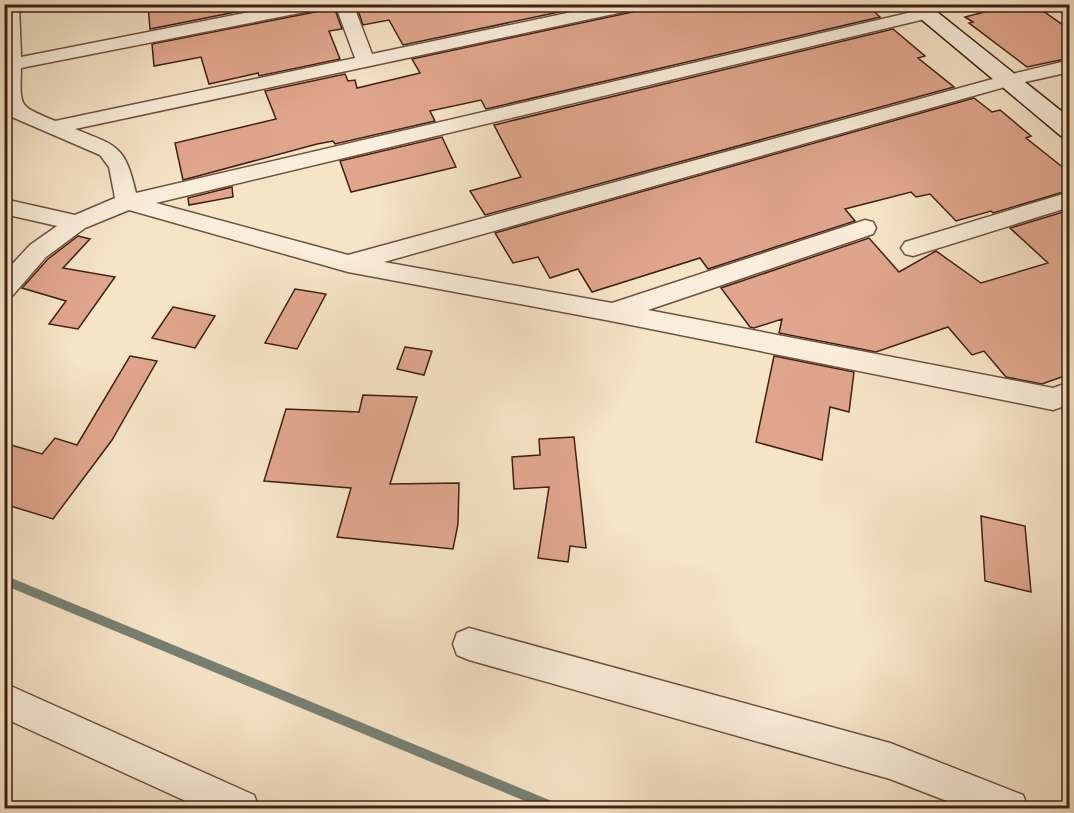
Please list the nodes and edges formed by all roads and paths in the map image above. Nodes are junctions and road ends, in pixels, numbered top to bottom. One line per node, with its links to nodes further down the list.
1 (320, 4): 7 (street)
2 (344, 4): 6 (street)
3 (637, 4): 6 (street)
4 (919, 9): 9 (main road); 13 (street)
5 (8, 18): 7 (street)
6 (366, 62): 10 (street)
7 (12, 64): 10 (street)
8 (1070, 66): 9 (street)
9 (1007, 81): 11 (main road); 18 (street)
10 (54, 127): 13 (street)
11 (1070, 131)
12 (1070, 199): 17 (street)
13 (128, 202): 15 (street); 18 (street)
14 (4, 206): 15 (street)
15 (77, 224): 19 (street)
16 (865, 228): 20 (street)
17 (913, 248)
18 (348, 264): 20 (street)
19 (4, 289)
20 (611, 312): 21 (street)
21 (1070, 393)
22 (469, 644): 25 (street)
23 (4, 700): 24 (street)
24 (241, 808)
25 (1010, 808)

